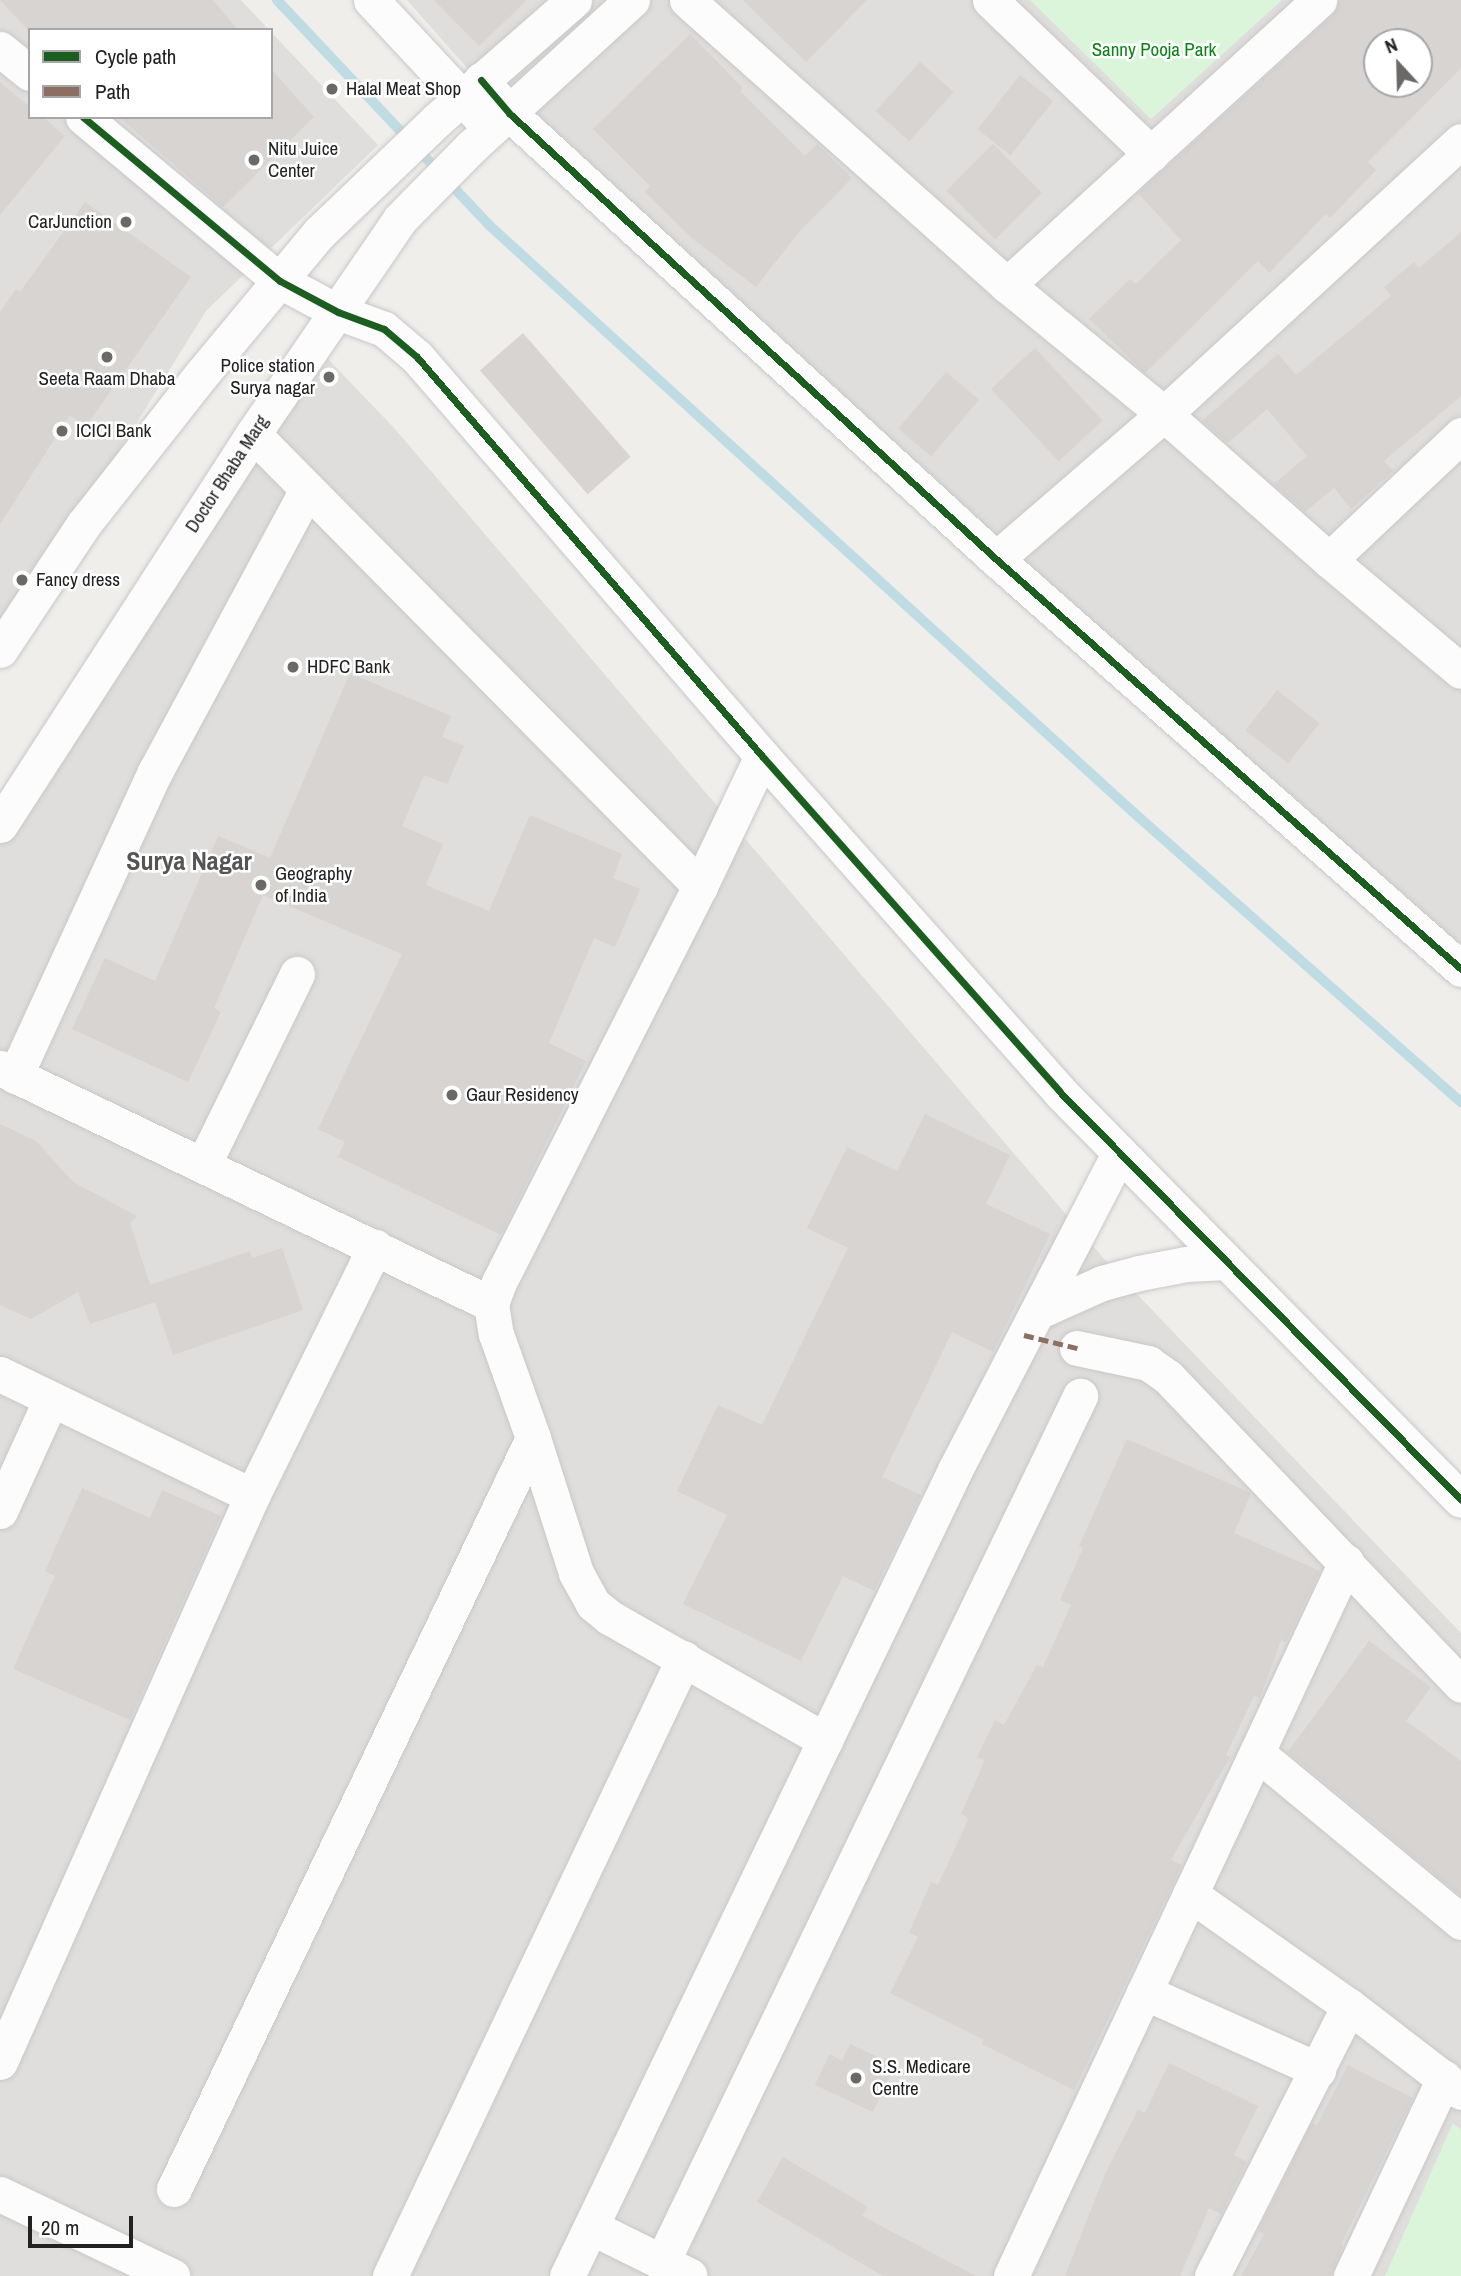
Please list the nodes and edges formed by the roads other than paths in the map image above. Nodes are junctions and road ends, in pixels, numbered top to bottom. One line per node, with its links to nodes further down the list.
1 (371, 0): 9 (street)
2 (574, 0): 9 (street)
3 (632, 0): 11 (street, Doctor Bhaba Marg)
4 (687, 0): 15 (street)
5 (990, 0): 13 (street)
6 (1319, 0): 13 (street)
7 (0, 48): 8 (street)
8 (28, 71)
9 (460, 99): 11 (street); 14 (street)
10 (85, 119): 14 (street)
11 (491, 130): 16 (street, Doctor Bhaba Marg); 21 (street)
12 (1461, 141): 17 (street)
13 (1151, 153): 15 (street)
14 (280, 281): 16 (street); 23 (street)
15 (1007, 285): 17 (street)
16 (338, 312): 18 (street, Doctor Bhaba Marg); 25 (street)
17 (1164, 414): 21 (street); 22 (street)
18 (253, 433): 20 (street); 26 (street, Doctor Bhaba Marg)
19 (1461, 435): 22 (street)
20 (307, 490): 27 (street); 30 (street)
21 (996, 559): 28 (street)
22 (1329, 560): 24 (street)
23 (0, 650)
24 (1461, 671)
25 (762, 756): 27 (street); 31 (street)
26 (0, 825)
27 (700, 886): 35 (street)
28 (1461, 969)
29 (297, 974): 32 (street)
30 (7, 1072): 32 (street)
31 (1119, 1153): 34 (street); 36 (street)
32 (202, 1165): 33 (street)
33 (375, 1247): 35 (street); 42 (street)
34 (1226, 1262): 36 (street); 43 (street)
35 (491, 1304): 41 (street)
36 (1037, 1312): 48 (street)
37 (1077, 1349): 45 (street)
38 (0, 1374): 40 (street)
39 (1080, 1396): 60 (street)
40 (51, 1399): 42 (street); 44 (street)
41 (533, 1438): 46 (street); 57 (street)
42 (252, 1496): 54 (street)
43 (1461, 1500)
44 (0, 1511)
45 (1346, 1562): 47 (street); 49 (street)
46 (684, 1658): 48 (street); 62 (street)
47 (1461, 1685)
48 (825, 1740): 59 (street)
49 (1257, 1753): 50 (street); 51 (street)
50 (1190, 1894): 52 (street); 53 (street)
51 (1461, 1922)
52 (1144, 1992): 55 (street); 64 (street)
53 (1349, 2006): 55 (street); 56 (street)
54 (0, 2062)
55 (1318, 2070): 65 (street)
56 (1452, 2085): 66 (street)
57 (174, 2189)
58 (0, 2194): 61 (street)
59 (591, 2227): 60 (street); 63 (street)
60 (676, 2269)
61 (172, 2276)
62 (390, 2276)
63 (567, 2276)
64 (1011, 2276)
65 (1212, 2276)
66 (1351, 2276)

